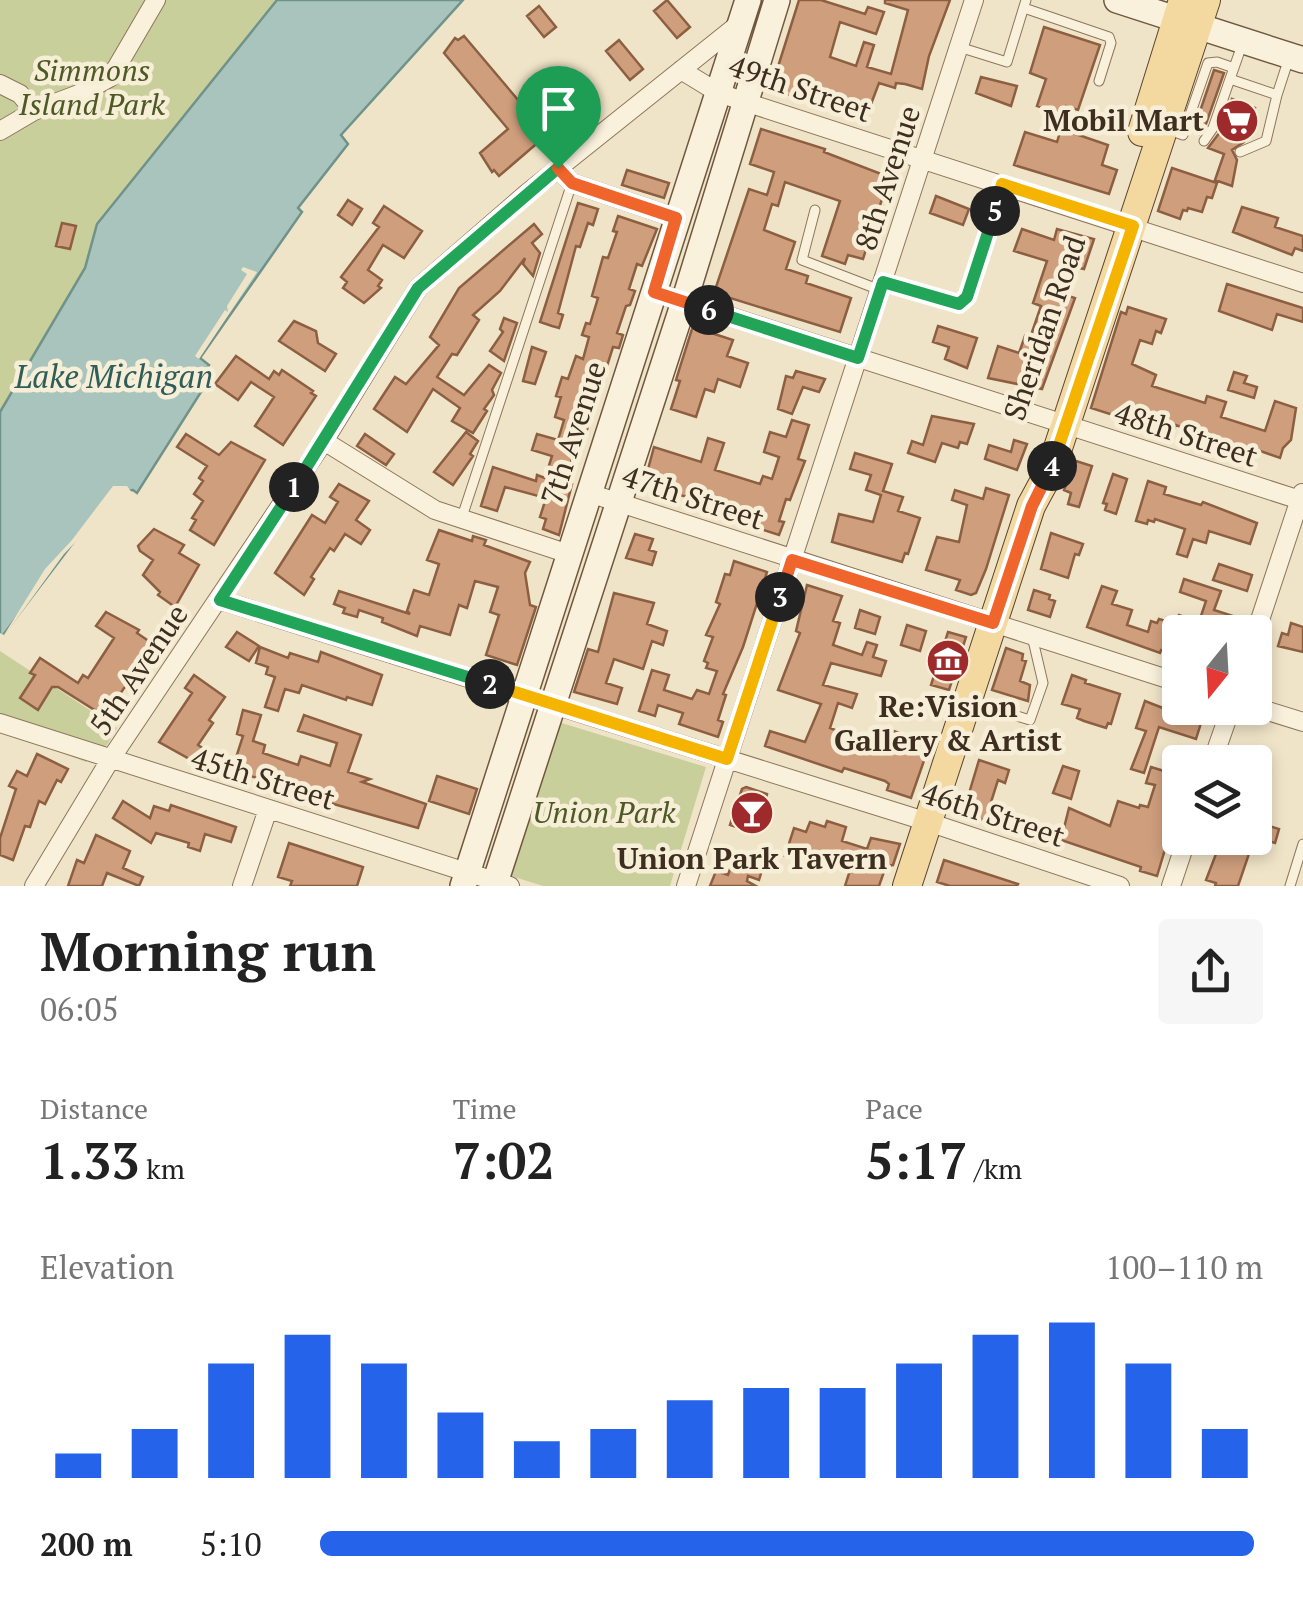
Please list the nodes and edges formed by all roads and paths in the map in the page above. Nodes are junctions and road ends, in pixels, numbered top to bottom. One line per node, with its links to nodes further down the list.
1 (156, 0): 19 (street)
2 (777, 0): 18 (street)
3 (974, 0): 9 (street, 8th Avenue)
4 (1117, 0): 6 (street)
5 (1025, 4): 9 (lane); 13 (lane)
6 (1191, 11): 8 (street); 20 (main road, Sheridan Road); 29 (main road, Sheridan Road)
7 (744, 12): 12 (street, 5th Avenue); 16 (street, 7th Avenue)
8 (1244, 41): 10 (street); 11 (lane)
9 (959, 47): 23 (street, 8th Avenue)
10 (1297, 58): 17 (lane)
11 (1234, 68): 14 (lane); 20 (lane)
12 (680, 70): 16 (street, 49th Street); 24 (street, 5th Avenue)
13 (1098, 80)
14 (1227, 80): 17 (lane); 20 (lane)
15 (0, 84): 19 (street)
16 (717, 92): 18 (street, 49th Street); 28 (street, 7th Avenue)
17 (1277, 95): 22 (lane)
18 (745, 102): 23 (street, 49th Street); 33 (street)
19 (34, 111): 21 (street)
20 (1181, 126): 29 (main road, Sheridan Road)
21 (0, 131)
22 (1240, 152)
23 (923, 158): 26 (street, 49th Street); 31 (street, 8th Avenue)
24 (558, 168): 25 (street); 36 (street, 5th Avenue)
25 (572, 183): 28 (street); 40 (lane)
26 (1002, 184): 29 (street, 49th Street); 31 (lane)
27 (815, 210): 31 (lane)
28 (676, 218): 32 (street, 7th Avenue)
29 (1124, 223): 30 (street, 49th Street); 35 (main road, Sheridan Road)
30 (1303, 282)
31 (882, 286): 34 (street, 8th Avenue)
32 (654, 292): 33 (street, 48th Street); 37 (street, 7th Avenue)
33 (684, 302): 34 (street, 48th Street); 39 (street)
34 (858, 358): 35 (street, 48th Street); 42 (street, 8th Avenue)
35 (1057, 423): 38 (street, 48th Street); 45 (main road, Sheridan Road)
36 (324, 440): 40 (street); 43 (street, 5th Avenue)
37 (588, 493): 39 (street, 47th Street); 41 (street, 7th Avenue)
38 (1302, 498): 44 (street)
39 (618, 503): 42 (street, 47th Street); 50 (street)
40 (461, 520): 41 (street)
41 (569, 554): 48 (street, 7th Avenue)
42 (792, 560): 45 (street, 47th Street); 54 (street, 8th Avenue)
43 (220, 600): 48 (street, 46th Street); 55 (street, 5th Avenue)
44 (1262, 615)
45 (993, 623): 46 (street, 47th Street); 49 (main road, Sheridan Road)
46 (1032, 636): 47 (street, 47th Street); 49 (lane)
47 (1162, 677)
48 (524, 694): 50 (street, 46th Street); 60 (street, 7th Avenue)
49 (968, 702): 57 (main road, Sheridan Road)
50 (554, 704): 54 (street, 46th Street); 61 (street)
51 (1272, 712): 52 (street)
52 (1303, 722)
53 (0, 723): 55 (street, 45th Street)
54 (727, 759): 57 (street, 46th Street); 64 (street, 8th Avenue)
55 (110, 760): 56 (street, 45th Street); 62 (street, 5th Avenue)
56 (268, 809): 60 (street, 45th Street); 63 (street)
57 (928, 822): 65 (main road, Sheridan Road); 66 (street, 46th Street)
58 (1303, 844): 68 (lane)
59 (1181, 855): 67 (street)
60 (465, 879): 61 (street, 45th Street)
61 (500, 884)
62 (34, 886)
63 (242, 886)
64 (686, 886)
65 (907, 886)
66 (1120, 886)
67 (1171, 886)
68 (1290, 886)

